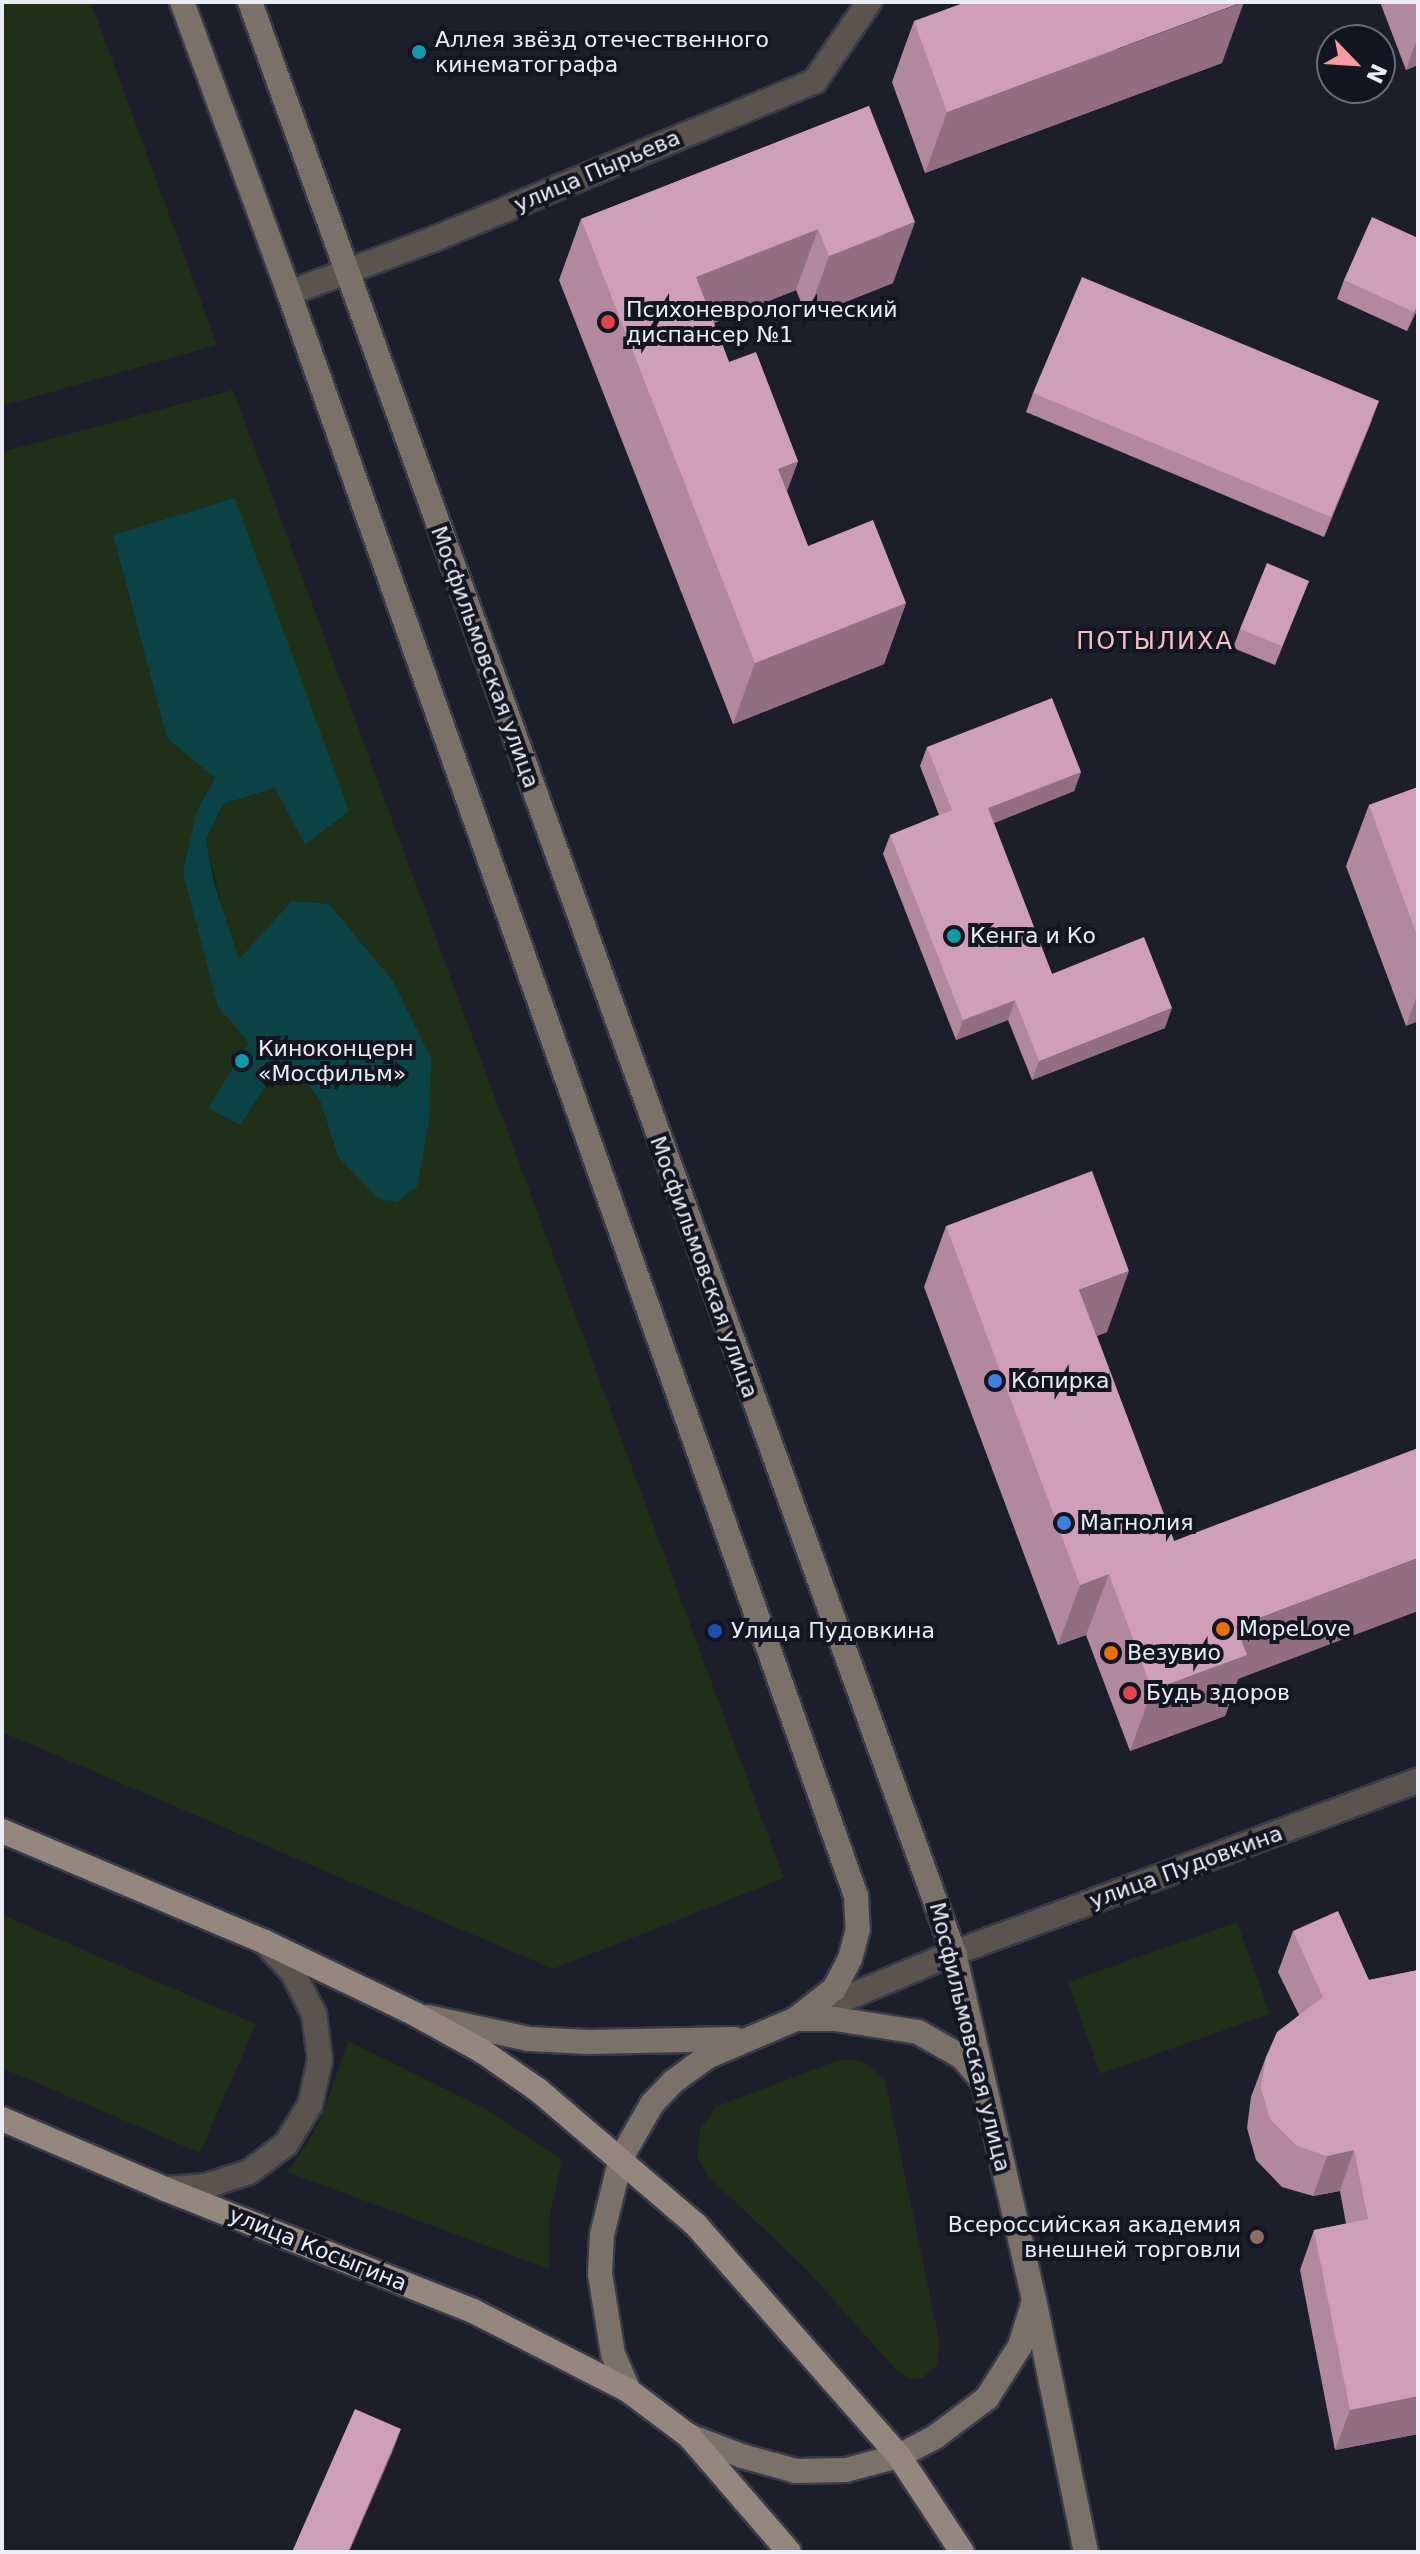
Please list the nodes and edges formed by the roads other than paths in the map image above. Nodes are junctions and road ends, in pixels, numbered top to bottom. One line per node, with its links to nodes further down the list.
1 (182, 2): 5 (main road)
2 (250, 2): 4 (main road, Мосфильмовская улица)
3 (869, 2): 4 (street, улица Пырьева)
4 (348, 272): 5 (street, улица Пырьева); 9 (main road, Мосфильмовская улица)
5 (289, 293): 11 (main road)
6 (1418, 1780): 9 (street, улица Пудовкина)
7 (2, 1831): 8 (main road)
8 (265, 1942): 10 (main road); 16 (street)
9 (954, 1953): 11 (street, улица Пудовкина); 13 (main road, Мосфильмовская улица)
10 (415, 2014): 12 (main road, улица Косыгина); 15 (main road)
11 (796, 2019): 12 (main road, улица Косыгина); 13 (main road)
12 (742, 2039): 15 (main road, улица Косыгина)
13 (985, 2083): 17 (main road, Мосфильмовская улица)
14 (2, 2119): 16 (main road, улица Косыгина)
15 (621, 2158): 18 (main road, улица Косыгина); 20 (main road)
16 (165, 2189): 18 (main road, улица Косыгина)
17 (1034, 2299): 20 (main road, улица Косыгина); 23 (main road, Мосфильмовская улица)
18 (629, 2391): 19 (main road, улица Косыгина)
19 (689, 2436): 20 (main road, улица Косыгина); 21 (main road, улица Косыгина)
20 (899, 2456): 22 (main road)
21 (789, 2552)
22 (962, 2552)
23 (1086, 2552)

